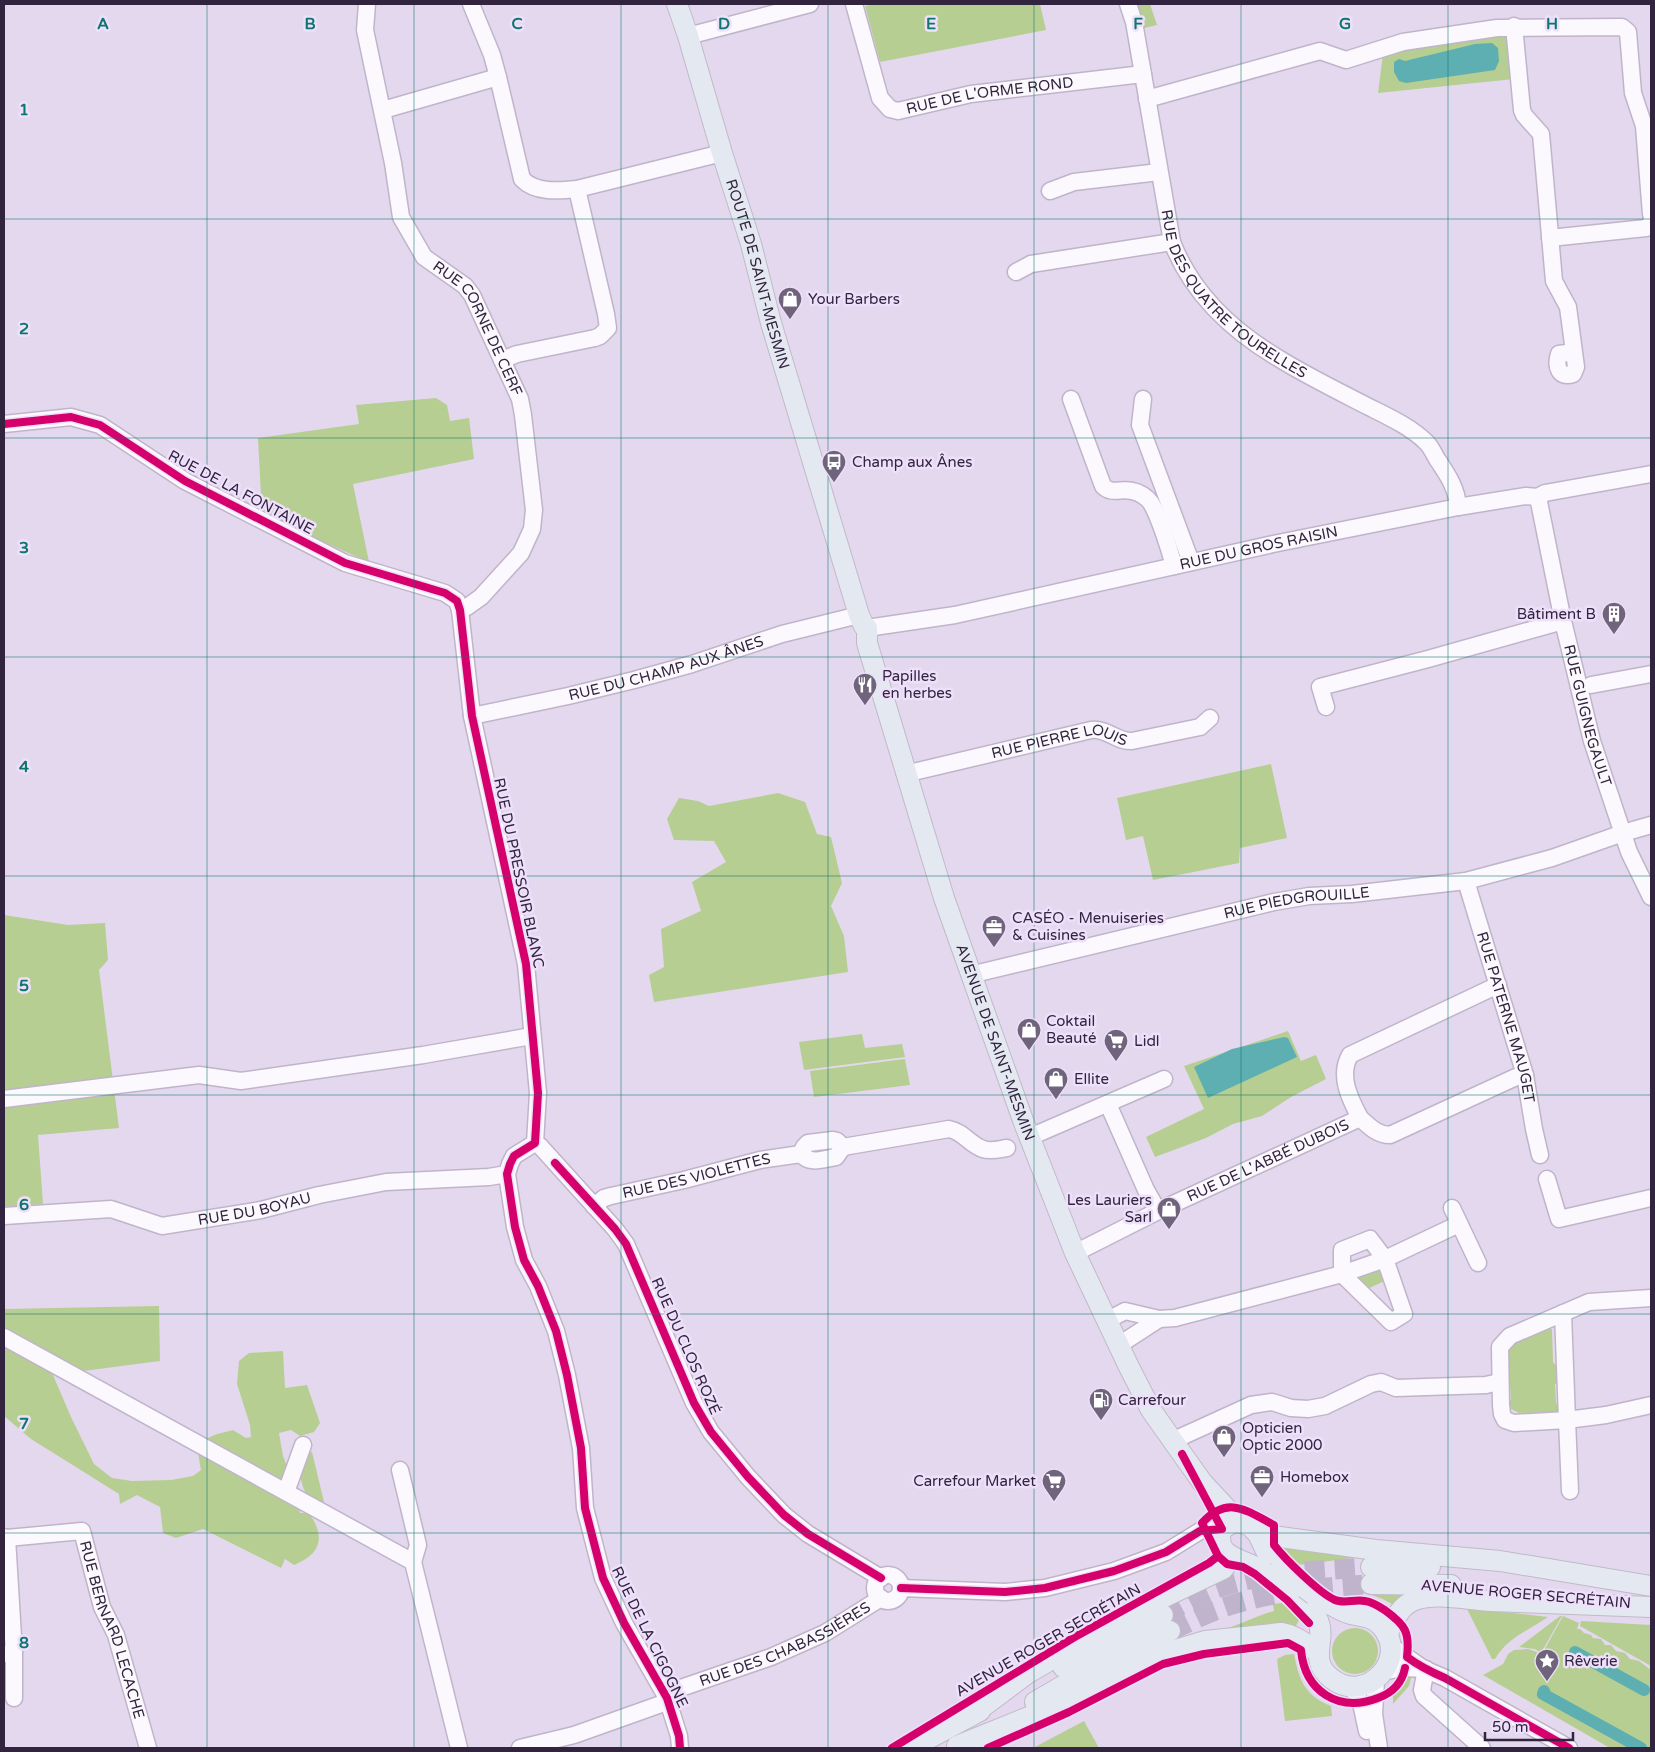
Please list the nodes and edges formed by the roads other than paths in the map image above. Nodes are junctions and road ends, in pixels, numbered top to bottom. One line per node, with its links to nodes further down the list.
1 (367, 4): 12 (street, RUE CORNE DE CERF)
2 (471, 4): 10 (street)
3 (677, 4): 8 (main road, ROUTE DE SAINT-MESMIN)
4 (810, 4): 8 (street)
5 (854, 4): 9 (street, RUE DE L'ORME ROND)
6 (1128, 4): 9 (street, RUE DES QUATRE TOURELLES)
7 (1514, 26): 11 (street); 17 (street); 19 (street)
8 (688, 36): 13 (main road, ROUTE DE SAINT-MESMIN)
9 (1143, 74): 11 (street, RUE DES QUATRE TOURELLES)
10 (498, 77): 12 (street); 15 (street)
11 (1147, 99): 14 (street, RUE DES QUATRE TOURELLES)
12 (383, 110): 23 (street, RUE CORNE DE CERF)
13 (722, 153): 15 (street); 30 (main road, ROUTE DE SAINT-MESMIN)
14 (1159, 172): 16 (street); 20 (street, RUE DES QUATRE TOURELLES)
15 (577, 189): 23 (street)
16 (1050, 191)
17 (1651, 214)
18 (1651, 222): 19 (street)
19 (1550, 238): 22 (street)
20 (1172, 242): 21 (street); 29 (street, RUE DES QUATRE TOURELLES)
21 (1016, 272)
22 (1574, 352)
23 (502, 360): 33 (street, RUE CORNE DE CERF)
24 (1071, 399): 32 (street)
25 (1143, 399): 31 (street)
26 (4, 424): 33 (street, RUE DE LA FONTAINE)
27 (1651, 474): 28 (street, RUE DU GROS RAISIN)
28 (1538, 498): 29 (street, RUE DU GROS RAISIN); 35 (street, RUE GUIGNEGAULT)
29 (1458, 507): 31 (street, RUE DU GROS RAISIN)
30 (838, 546): 34 (main road, AVENUE DE SAINT-MESMIN)
31 (1191, 562): 32 (street, RUE DU GROS RAISIN)
32 (1174, 566): 34 (street, RUE DU GROS RAISIN)
33 (460, 610): 39 (street, RUE DU PRESSOIR BLANC)
34 (863, 621): 39 (street, RUE DU CHAMP AUX ÂNES); 41 (main road, AVENUE DE SAINT-MESMIN)
35 (1563, 621): 38 (street); 43 (street, RUE GUIGNEGAULT)
36 (1651, 674): 37 (street)
37 (1591, 685)
38 (1326, 707)
39 (472, 716): 48 (street, RUE DU PRESSOIR BLANC)
40 (1210, 718): 41 (street, RUE PIERRE LOUIS)
41 (905, 774): 46 (main road, AVENUE DE SAINT-MESMIN)
42 (1651, 825): 43 (street, RUE PIEDGROUILLE)
43 (1623, 833): 44 (street, RUE PIEDGROUILLE); 45 (street, RUE GUIGNEGAULT)
44 (1466, 881): 46 (street, RUE PIEDGROUILLE); 47 (street, RUE PATERNE MAUGET)
45 (1651, 897)
46 (970, 975): 54 (main road, AVENUE DE SAINT-MESMIN)
47 (1498, 985): 49 (street, RUE PATERNE MAUGET); 53 (street, RUE DE L'ABBÉ DUBOIS)
48 (532, 1036): 51 (street); 55 (street, RUE DU PRESSOIR BLANC)
49 (1525, 1075): 53 (street); 57 (street, RUE PATERNE MAUGET)
50 (1164, 1079): 52 (street)
51 (4, 1099)
52 (1108, 1104): 54 (street); 63 (street)
53 (1360, 1118): 63 (street, RUE DE L'ABBÉ DUBOIS)
54 (1030, 1137): 66 (main road, AVENUE DE SAINT-MESMIN)
55 (535, 1143): 58 (street); 61 (street, RUE DU CLOS ROZÉ)
56 (1008, 1148): 61 (street, RUE DES VIOLETTES)
57 (1540, 1155)
58 (507, 1174): 64 (street, RUE DU BOYAU); 103 (street, RUE DE LA CIGOGNE)
59 (1547, 1178): 60 (street)
60 (1651, 1198)
61 (594, 1206): 90 (street, RUE DU CLOS ROZÉ)
62 (1452, 1208): 65 (street)
63 (1158, 1211): 66 (street, RUE DE L'ABBÉ DUBOIS)
64 (4, 1216)
65 (1459, 1224): 67 (street); 68 (street)
66 (1075, 1253): 73 (main road, AVENUE DE SAINT-MESMIN)
67 (1385, 1260): 69 (street); 69 (street); 69 (street)
68 (1478, 1263)
69 (1342, 1274): 72 (street)
70 (1651, 1298): 71 (street)
71 (1563, 1313): 76 (street); 78 (street)
72 (1159, 1319): 73 (street); 75 (street)
73 (1108, 1320): 75 (main road, AVENUE DE SAINT-MESMIN)
74 (4, 1337): 83 (street)
75 (1119, 1345): 80 (main road, AVENUE DE SAINT-MESMIN)
76 (1499, 1382): 78 (street); 80 (street)
77 (1651, 1405): 78 (street)
78 (1567, 1420): 82 (street)
79 (304, 1445): 83 (street)
80 (1177, 1448): 84 (main road, AVENUE DE SAINT-MESMIN)
81 (400, 1470): 88 (street)
82 (1570, 1491)
83 (286, 1492): 88 (street)
84 (1230, 1525): 85 (main road, AVENUE DE SAINT-MESMIN); 87 (main road); 92 (street)
85 (1258, 1534): 89 (main road, AVENUE DE SAINT-MESMIN); 91 (main road)
86 (6, 1538): 98 (street); 106 (street, RUE BERNARD LECACHE)
87 (1232, 1557): 89 (main road, AVENUE DE SAINT-MESMIN); 104 (main road)
88 (413, 1562): 107 (street)
89 (1272, 1570): 93 (main road, AVENUE DE SAINT-MESMIN, bridge)
90 (881, 1578): 92 (street); 94 (street)
91 (1651, 1587): 95 (main road, AVENUE ROGER SECRÉTAIN)
92 (901, 1588): 94 (street)
93 (1306, 1596): 96 (main road, AVENUE DE SAINT-MESMIN); 97 (main road, AVENUE DE SAINT-MESMIN)
94 (881, 1598): 103 (street, RUE DES CHABASSIÈRES)
95 (1651, 1606): 96 (main road)
96 (1389, 1640): 99 (street); 100 (main road)
97 (1318, 1652): 101 (main road); 105 (main road)
98 (9, 1653): 102 (street)
99 (1425, 1669): 100 (street); 113 (street); 114 (street)
100 (1380, 1676): 101 (main road); 112 (street)
101 (1352, 1687): 111 (street)
102 (14, 1698)
103 (667, 1698): 108 (street, RUE DES CHABASSIÈRES); 109 (street, RUE DE LA CIGOGNE)
104 (969, 1717): 105 (main road, AVENUE ROGER SECRÉTAIN); 110 (main road, AVENUE ROGER SECRÉTAIN)
105 (955, 1747)
106 (148, 1748)
107 (459, 1748)
108 (520, 1748)
109 (680, 1748)
110 (911, 1748)
111 (1369, 1748)
112 (1379, 1748)
113 (1482, 1748)
114 (1569, 1748)

